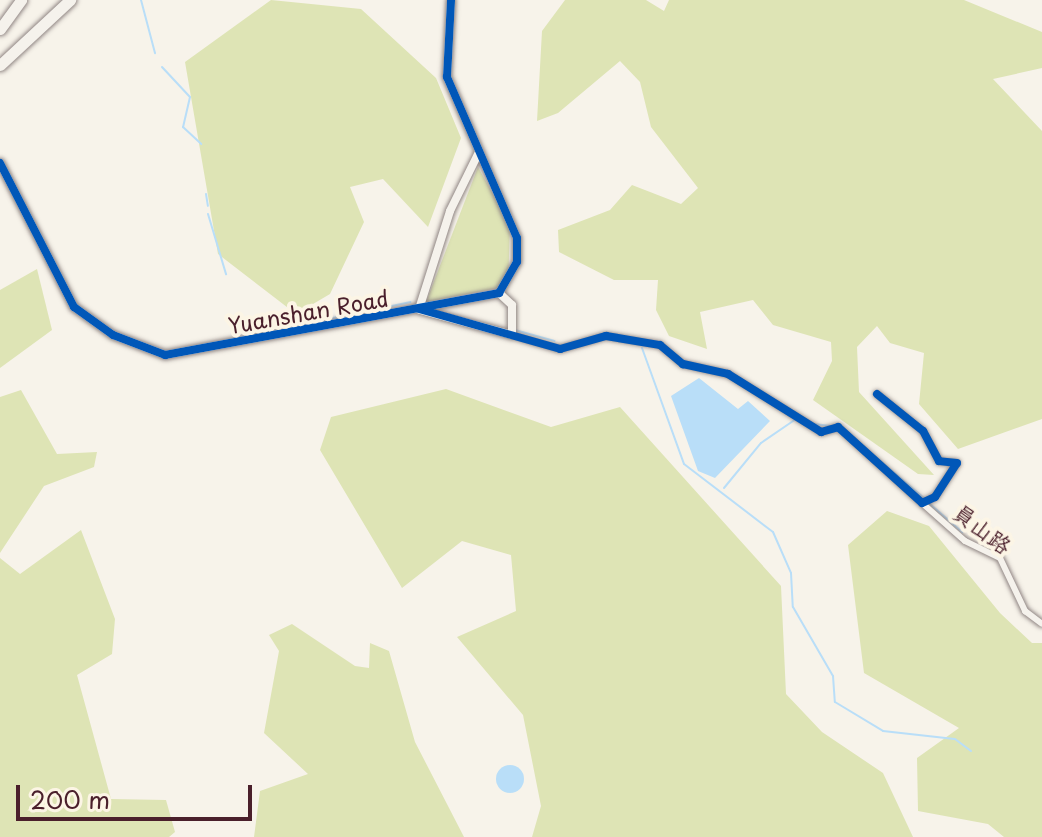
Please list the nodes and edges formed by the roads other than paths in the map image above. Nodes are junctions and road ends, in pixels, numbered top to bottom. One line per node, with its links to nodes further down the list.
1 (21, 0): 4 (highway)
2 (70, 0): 5 (highway)
3 (451, 0): 6 (street)
4 (0, 29)
5 (0, 65)
6 (478, 154): 8 (street); 9 (street)
7 (0, 163): 9 (street, Yuanshan Road)
8 (502, 289): 9 (street); 10 (street)
9 (419, 309): 10 (street, Yuanshan Road)
10 (512, 331): 12 (street, Yuanshan Road)
11 (877, 394): 12 (street)
12 (922, 503): 13 (street, 員山路)
13 (1042, 624)

